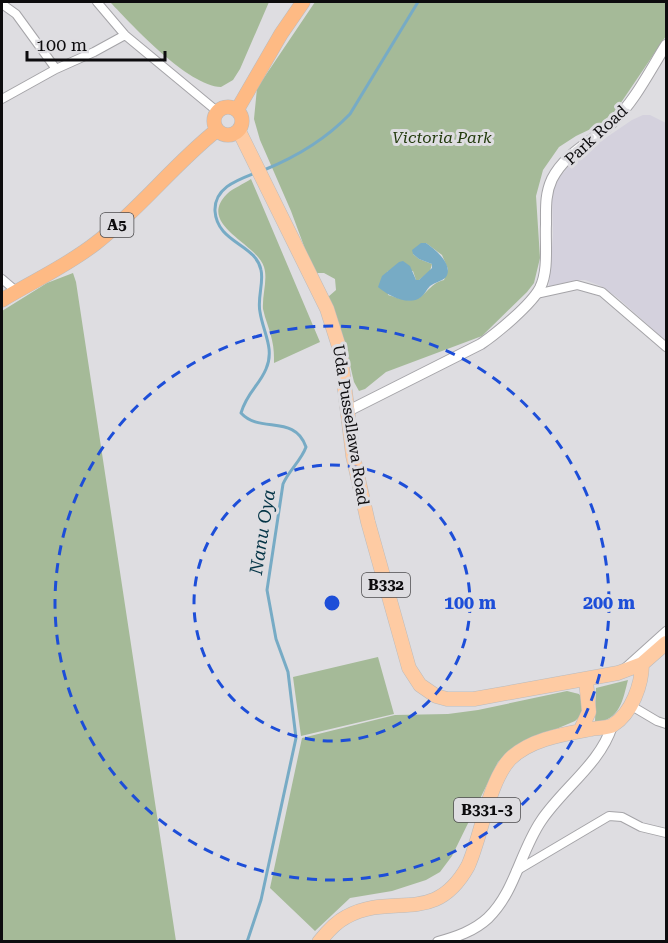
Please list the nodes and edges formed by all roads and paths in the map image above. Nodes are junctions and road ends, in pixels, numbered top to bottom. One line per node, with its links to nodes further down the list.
1 (98, 2): 4 (street)
2 (303, 2): 8 (highway)
3 (2, 4): 6 (street)
4 (126, 35): 6 (street); 9 (street)
5 (666, 45): 14 (street, Park Road)
6 (56, 69): 7 (street)
7 (2, 99)
8 (237, 110): 9 (highway); 11 (highway)
9 (218, 112): 10 (highway)
10 (217, 130): 11 (highway); 13 (highway, A5)
11 (238, 131): 17 (main road, Uda Pussellawa Road / B332)
12 (2, 279): 13 (street)
13 (16, 291): 15 (highway, A5)
14 (536, 294): 16 (street); 17 (street, Park Road)
15 (2, 300)
16 (666, 347)
17 (348, 411): 22 (main road, Uda Pussellawa Road / B332)
18 (666, 630): 21 (street)
19 (666, 643): 20 (main road, Uda Pussellawa Road / B332)
20 (642, 664): 21 (main road, Uda Pussellawa Road / B332); 23 (main road)
21 (618, 673): 22 (main road, Uda Pussellawa Road / B332)
22 (586, 680): 26 (main road)
23 (630, 705): 24 (street); 25 (main road)
24 (666, 724)
25 (612, 726): 26 (main road, B331-3); 28 (street)
26 (580, 731): 29 (main road, B331-3)
27 (666, 832): 28 (street)
28 (516, 871): 30 (street)
29 (319, 942)
30 (438, 942)

